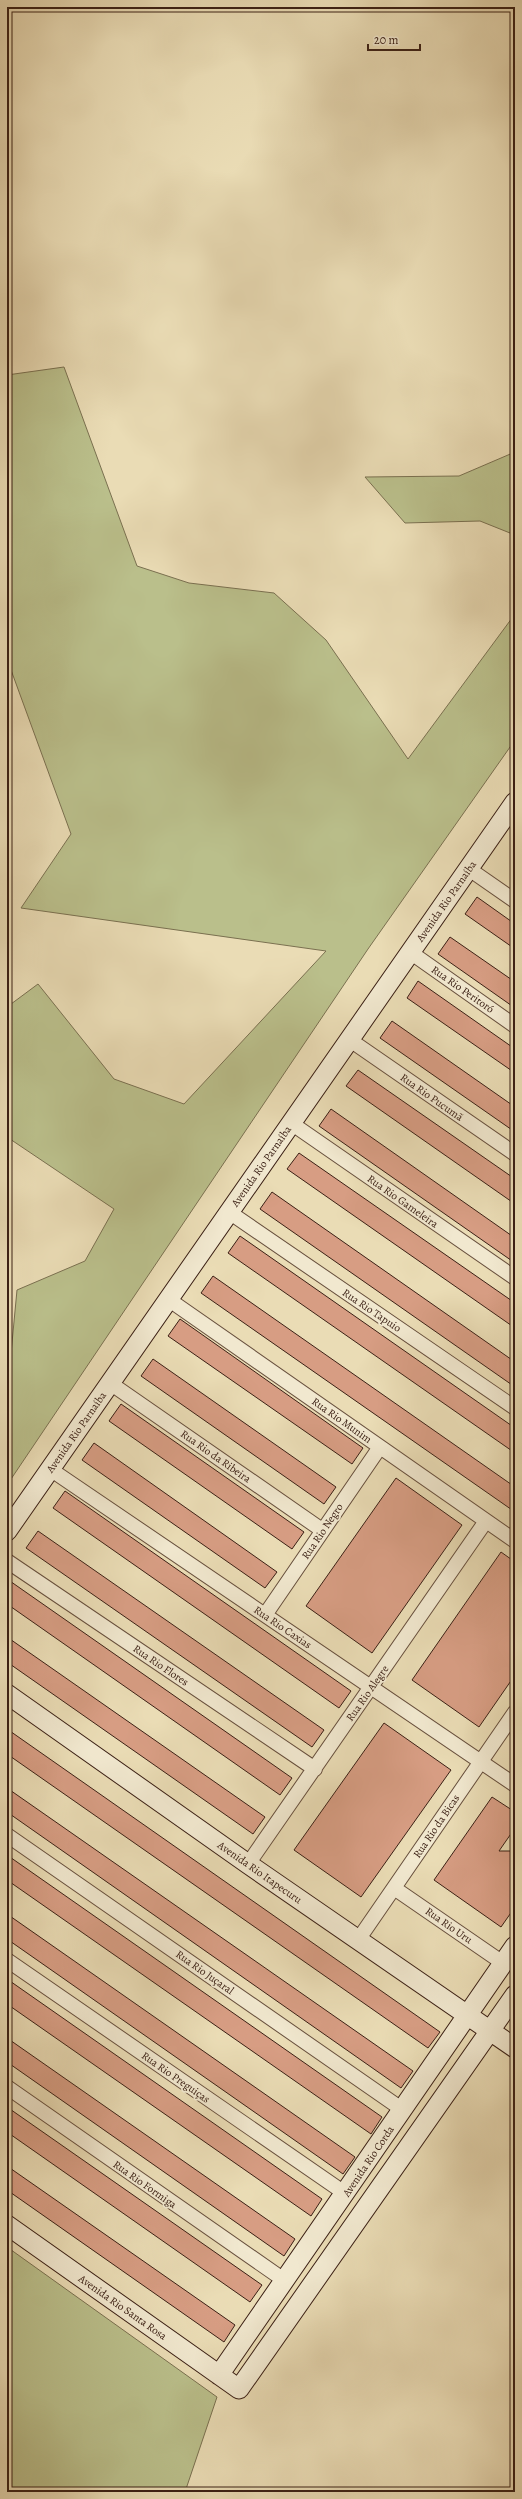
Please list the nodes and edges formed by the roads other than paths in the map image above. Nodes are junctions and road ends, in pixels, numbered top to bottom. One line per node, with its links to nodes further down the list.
1 (515, 802): 2 (street, Avenida Rio Parnaíba)
2 (469, 869): 3 (street); 4 (street, Avenida Rio Parnaíba)
3 (515, 901)
4 (410, 952): 5 (street, Rua Rio Peritoró); 6 (street, Avenida Rio Parnaíba)
5 (515, 1026)
6 (350, 1040): 7 (street, Avenida Rio Parnaíba); 8 (street, Rua Rio Pucumã)
7 (291, 1123): 9 (street, Avenida Rio Parnaíba); 10 (street, Rua Rio Gameleira)
8 (515, 1154)
9 (229, 1212): 11 (street, Avenida Rio Parnaíba); 13 (street, Rua Rio Tapuio)
10 (515, 1278)
11 (168, 1299): 12 (street, Avenida Rio Parnaíba); 14 (street, Rua Rio Munim)
12 (110, 1383): 15 (street, Avenida Rio Parnaíba); 17 (street, Rua Rio da Ribeira)
13 (515, 1408)
14 (380, 1447): 16 (street, Rua Rio Munim); 17 (street, Rua Rio Negro)
15 (50, 1469): 18 (street, Avenida Rio Parnaíba); 21 (street, Rua Rio Caxias)
16 (486, 1521): 19 (street, Rua Rio Munim); 22 (street, Rua Rio Alegre)
17 (322, 1530): 21 (street, Rua Rio Negro)
18 (7, 1531)
19 (515, 1541)
20 (7, 1561): 26 (street, Rua Rio Flores)
21 (265, 1615): 22 (street, Rua Rio Caxias)
22 (371, 1687): 25 (street, Rua Rio Caxias); 26 (street, Rua Rio Alegre)
23 (7, 1694): 29 (street, Avenida Rio Itapecuru)
24 (515, 1712): 25 (street, Rua Rio da Bicas)
25 (480, 1762): 27 (street, Rua Rio Caxias); 30 (street, Rua Rio da Bicas)
26 (314, 1769): 29 (street, Rua Rio Alegre)
27 (515, 1785)
28 (7, 1835): 40 (street, Rua Rio Juçaral)
29 (248, 1864): 31 (street, Avenida Rio Itapecuru)
30 (394, 1888): 31 (street, Rua Rio da Bicas); 34 (street, Rua Rio Uru)
31 (358, 1940): 36 (street, Avenida Rio Itapecuru)
32 (515, 1946): 34 (street, Avenida Rio Corda)
33 (7, 1960): 41 (street, Rua Rio Preguiças)
34 (503, 1963): 36 (street, Avenida Rio Corda)
35 (515, 1995): 37 (street)
36 (468, 2017): 37 (street, Avenida Rio Itapecuru); 40 (street, Avenida Rio Corda)
37 (490, 2031): 38 (street, Avenida Rio Itapecuru); 44 (street, Avenida Rio Santa Rosa)
38 (515, 2048)
39 (7, 2087): 43 (street, Rua Rio Formiga)
40 (403, 2110): 41 (street, Avenida Rio Corda)
41 (346, 2194): 43 (street, Avenida Rio Corda)
42 (7, 2225): 44 (street, Avenida Rio Santa Rosa)
43 (284, 2280): 44 (street, Avenida Rio Corda)
44 (219, 2375)

